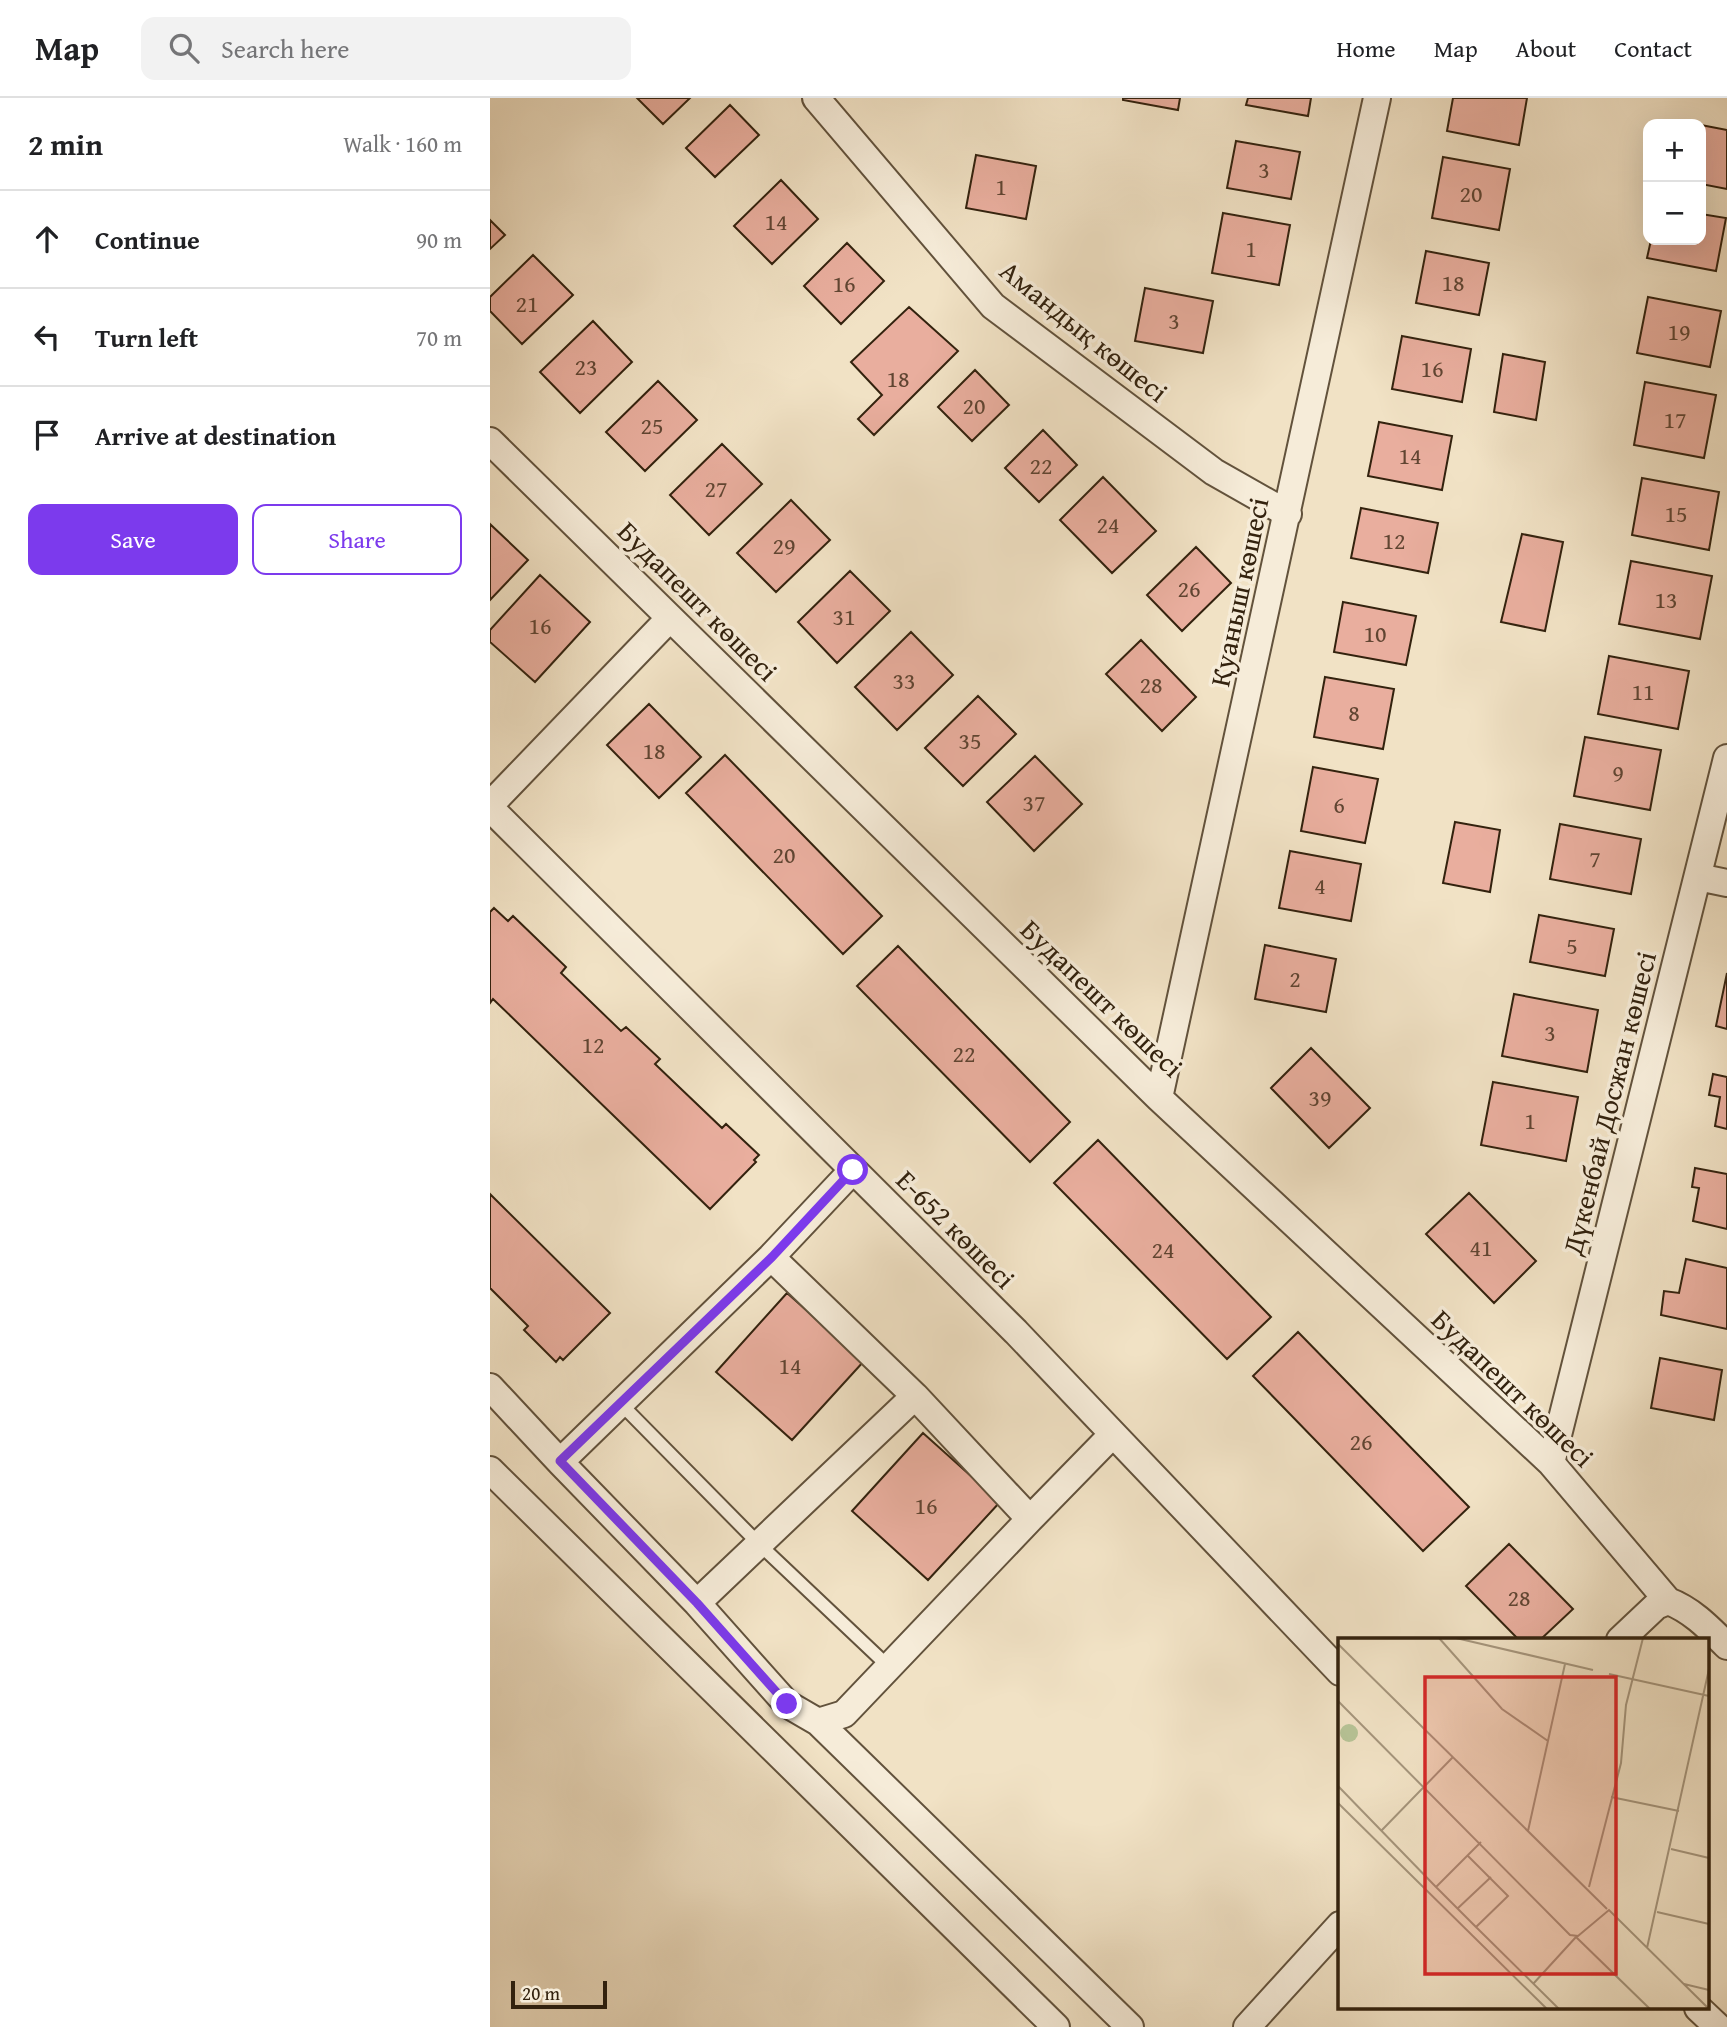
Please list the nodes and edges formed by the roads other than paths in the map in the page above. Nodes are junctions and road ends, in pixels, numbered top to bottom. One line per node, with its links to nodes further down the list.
1 (816, 98): 4 (street, Амандық көшесі)
2 (1377, 98): 4 (street, Қуаныш көшесі)
3 (490, 441): 5 (street, Будапешт көшесі)
4 (1288, 514): 10 (street, Қуаныш көшесі)
5 (670, 618): 7 (street); 10 (street, Будапешт көшесі)
6 (1727, 758): 8 (street, Дүкенбай Досжан көшесі)
7 (490, 807): 11 (street, Е-652 көшесі)
8 (1698, 877): 9 (street); 18 (street, Дүкенбай Досжан көшесі)
9 (1727, 883)
10 (1158, 1098): 18 (street, Будапешт көшесі)
11 (853, 1170): 12 (street); 16 (street, Е-652 көшесі)
12 (772, 1257): 14 (street); 15 (street)
13 (490, 1387): 17 (street)
14 (915, 1396): 20 (street); 21 (street)
15 (620, 1403): 17 (street); 21 (lane)
16 (1113, 1434): 20 (street); 27 (street, Е-652 көшесі)
17 (560, 1461): 23 (street)
18 (1551, 1463): 22 (street, Будапешт көшесі)
19 (490, 1470): 31 (street)
20 (1030, 1519): 26 (street)
21 (759, 1545): 23 (street); 26 (lane)
22 (1668, 1601): 24 (street); 25 (street)
23 (697, 1603): 28 (street)
24 (1622, 1638)
25 (1727, 1646)
26 (889, 1667): 28 (street)
27 (1338, 1670)
28 (818, 1722): 32 (street)
29 (1338, 1927): 33 (street)
30 (1700, 2010): 34 (street)
31 (1056, 2027)
32 (1130, 2027)
33 (1247, 2027)
34 (1718, 2027)

